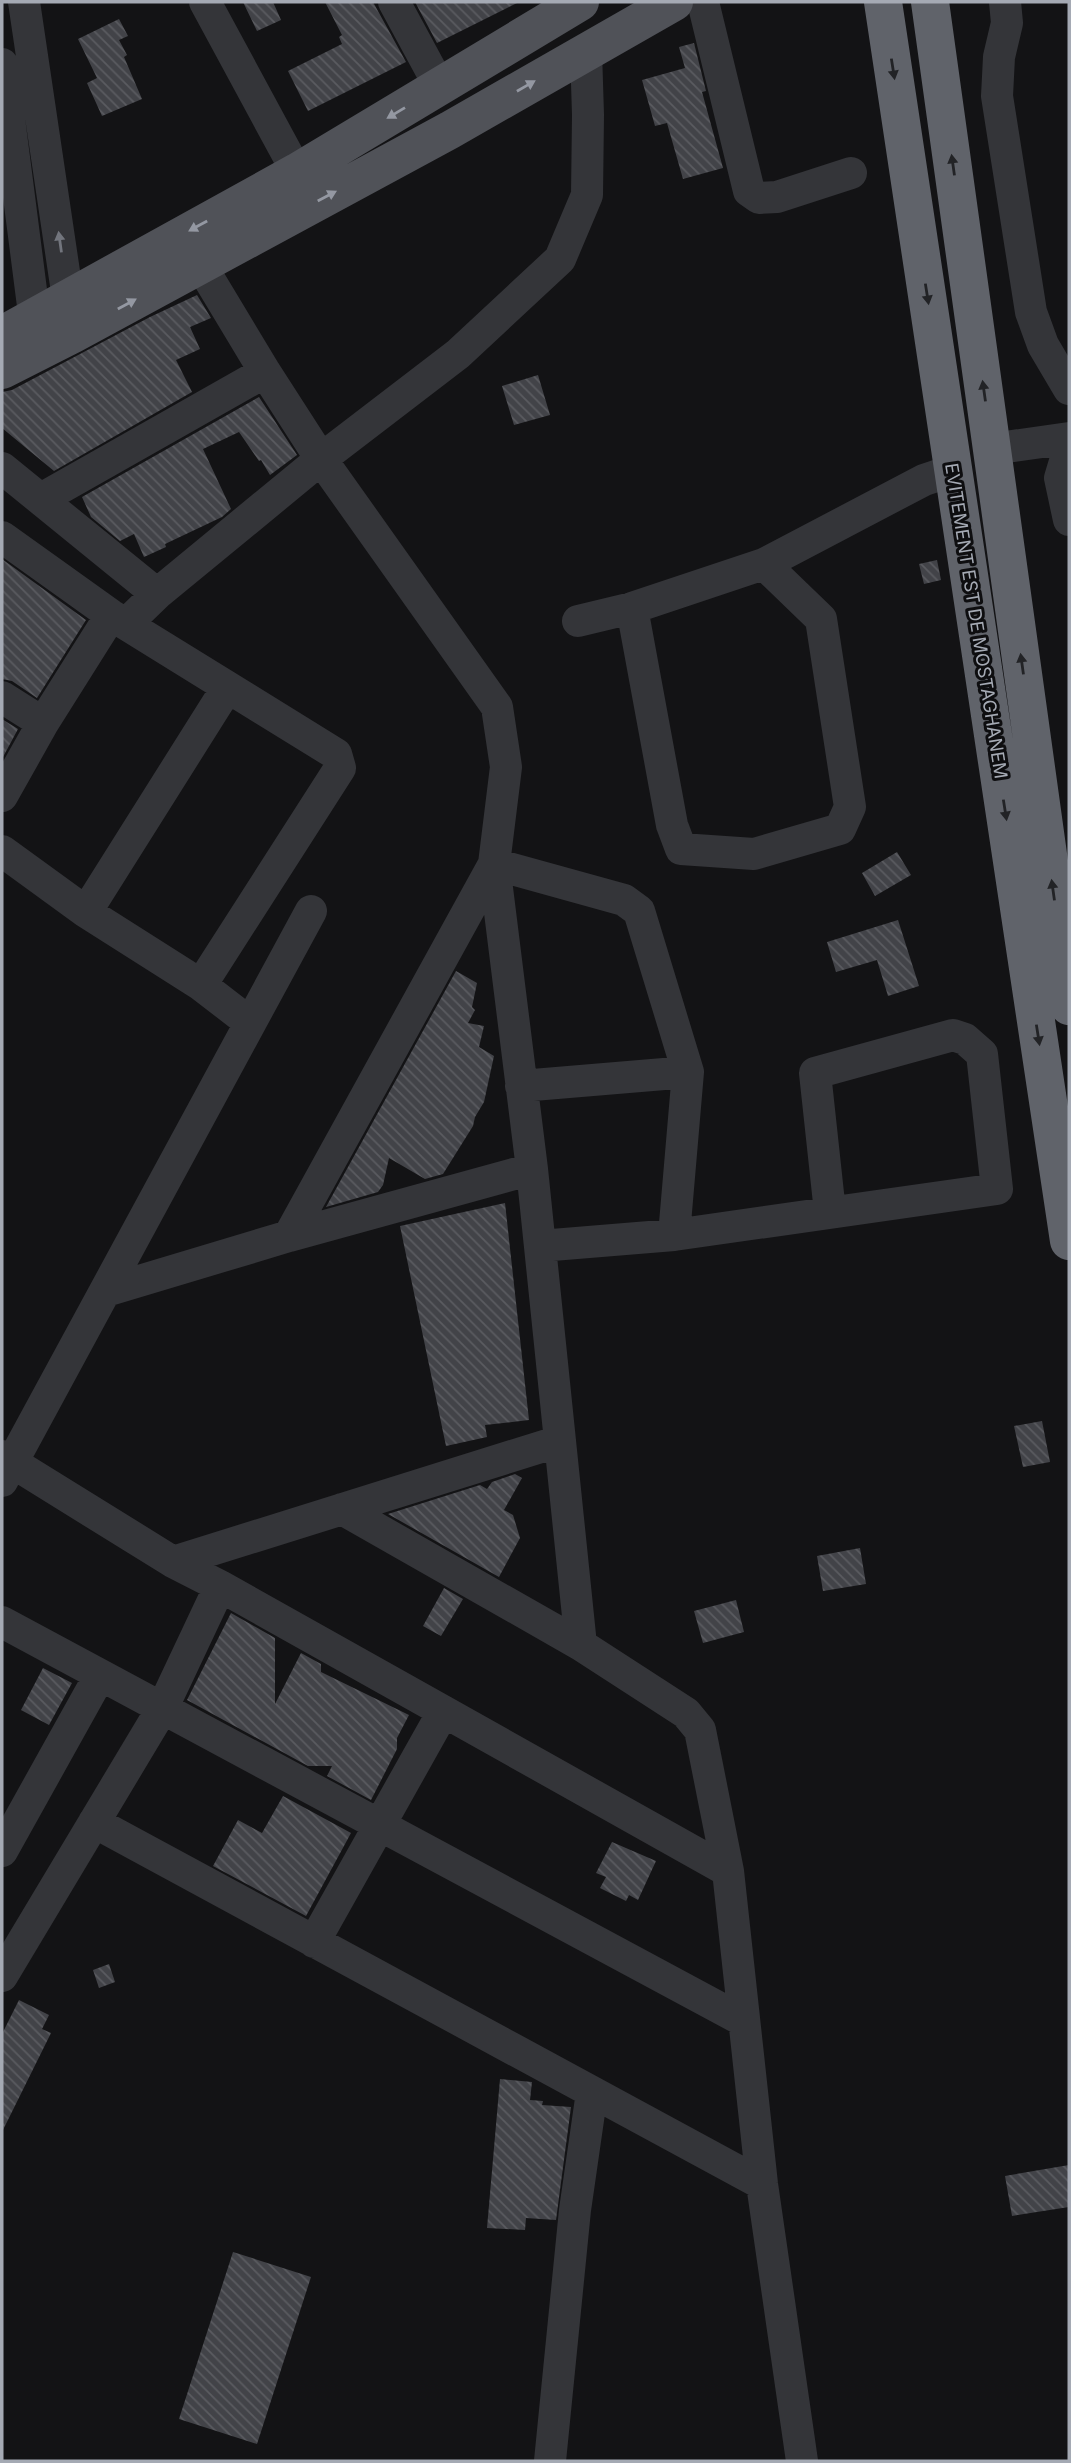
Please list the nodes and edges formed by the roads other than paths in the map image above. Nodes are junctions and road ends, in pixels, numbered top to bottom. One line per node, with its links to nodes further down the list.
1 (24, 2): 16 (street, one-way to 1)
2 (205, 2): 13 (street)
3 (394, 2): 12 (street)
4 (578, 2): 12 (main road)
5 (674, 2): 10 (main road)
6 (702, 2): 14 (street)
7 (883, 2): 28 (highway, EVITEMENT EST DE MOSTAGHANEM, one-way to 28)
8 (930, 2): 25 (highway, EVITEMENT EST DE MOSTAGHANEM, one-way to 8)
9 (1006, 2): 22 (street)
10 (586, 51): 15 (main road, one-way to 10); 26 (street)
11 (2, 64): 19 (street)
12 (440, 87): 13 (main road, one-way to 13)
13 (297, 172): 16 (main road, one-way to 16)
14 (851, 173)
15 (200, 264): 17 (main road, one-way to 15); 21 (street)
16 (68, 297): 17 (street); 19 (main road)
17 (73, 334): 19 (main road)
18 (2, 335): 19 (main road)
19 (37, 335): 20 (main road)
20 (2, 370)
21 (265, 372): 26 (street); 29 (street)
22 (1069, 389)
23 (1069, 438): 25 (street)
24 (1069, 448): 30 (street)
25 (992, 449): 45 (highway, EVITEMENT EST DE MOSTAGHANEM, one-way to 25)
26 (321, 459): 33 (street); 42 (street)
27 (2, 468): 29 (street)
28 (954, 470): 32 (street); 55 (highway, EVITEMENT EST DE MOSTAGHANEM, one-way to 55)
29 (41, 499): 33 (street)
30 (1069, 520)
31 (2, 537): 35 (street)
32 (764, 564): 34 (street); 34 (street)
33 (157, 594): 35 (street)
34 (632, 608): 36 (street)
35 (118, 619): 37 (street); 39 (street)
36 (578, 621)
37 (227, 688): 44 (street); 46 (street)
38 (2, 697): 39 (street)
39 (43, 723): 40 (street)
40 (2, 796)
41 (2, 851): 44 (street)
42 (494, 864): 49 (street); 50 (street); 54 (street)
43 (311, 911): 48 (street)
44 (86, 912): 46 (street)
45 (1064, 925): 47 (highway, EVITEMENT EST DE MOSTAGHANEM)
46 (201, 985): 48 (street)
47 (1069, 1006)
48 (249, 1022): 57 (street)
49 (688, 1072): 50 (street); 53 (street)
50 (521, 1086): 51 (street)
51 (532, 1169): 54 (street); 56 (street)
52 (830, 1212): 52 (street); 53 (street)
53 (674, 1235): 56 (street)
54 (289, 1236): 57 (street)
55 (1069, 1241)
56 (540, 1246): 58 (street)
57 (106, 1291): 59 (street)
58 (560, 1441): 60 (street); 64 (street)
59 (5, 1466): 61 (street)
60 (342, 1509): 61 (street); 64 (street)
61 (173, 1562): 62 (street)
62 (220, 1586): 66 (street); 67 (street)
63 (4, 1628): 65 (street)
64 (581, 1645): 71 (street)
65 (100, 1675): 66 (street); 70 (street)
66 (162, 1709): 68 (street); 69 (street)
67 (443, 1712): 69 (street); 71 (street)
68 (94, 1822): 72 (street); 73 (street)
69 (381, 1826): 72 (street); 74 (street)
70 (2, 1851)
71 (727, 1871): 74 (street)
72 (314, 1942): 75 (street)
73 (2, 1976)
74 (744, 2021): 76 (street)
75 (592, 2092): 76 (street); 77 (street)
76 (762, 2184): 78 (street)
77 (550, 2461)
78 (802, 2461)

